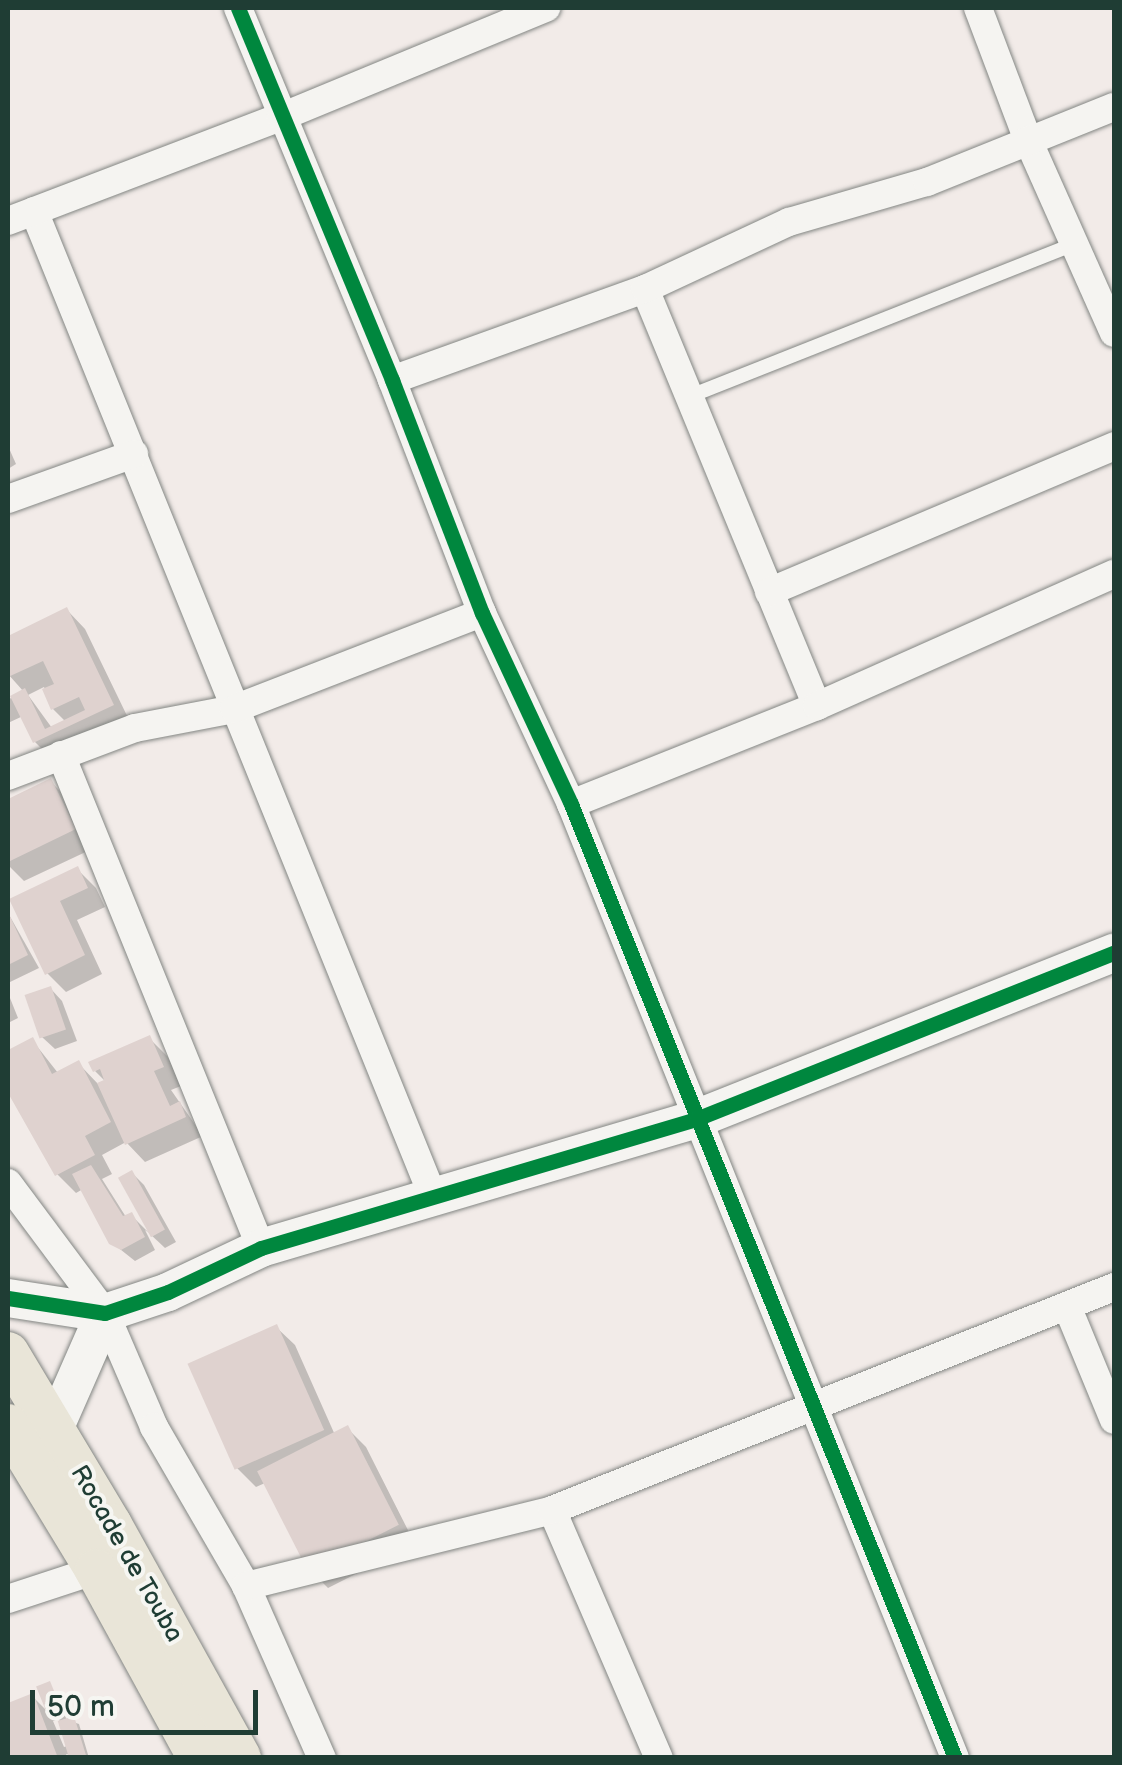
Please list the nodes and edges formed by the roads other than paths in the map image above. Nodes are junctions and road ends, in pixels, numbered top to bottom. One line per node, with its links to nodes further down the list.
1 (238, 8): 6 (street)
2 (546, 8): 4 (street)
3 (978, 8): 7 (street)
4 (490, 18): 6 (street)
5 (1114, 107): 7 (street)
6 (281, 117): 8 (street); 12 (street)
7 (1028, 140): 9 (street); 10 (street)
8 (20, 216): 15 (street)
9 (1076, 244): 11 (street); 13 (lane)
10 (645, 289): 12 (street); 13 (street)
11 (1114, 333)
12 (392, 380): 19 (street)
13 (688, 398): 18 (street)
14 (1114, 446): 18 (street)
15 (134, 454): 16 (street); 21 (street)
16 (8, 500)
17 (1114, 574): 20 (street)
18 (769, 592): 20 (street)
19 (482, 613): 21 (street); 24 (street)
20 (817, 706): 24 (street)
21 (234, 709): 22 (street); 28 (street)
22 (61, 755): 23 (street); 29 (street)
23 (8, 776)
24 (572, 804): 26 (street)
25 (1114, 953): 26 (street)
26 (696, 1119): 28 (street); 35 (street)
27 (8, 1183): 33 (street)
28 (434, 1199): 29 (street)
29 (260, 1248): 33 (street)
30 (1114, 1287): 32 (street)
31 (8, 1298): 33 (street)
32 (1067, 1306): 35 (street); 36 (street)
33 (105, 1313): 38 (street); 41 (street)
34 (8, 1353): 38 (main road, Rocade de Touba)
35 (812, 1404): 39 (street); 47 (street)
36 (1114, 1420)
37 (8, 1425): 40 (main road, Rocade de Touba)
38 (54, 1429): 44 (main road, Rocade de Touba)
39 (552, 1510): 41 (street); 46 (street)
40 (96, 1570): 42 (street); 43 (main road, Rocade de Touba)
41 (246, 1586): 45 (street)
42 (8, 1599)
43 (199, 1758)
44 (240, 1758)
45 (322, 1758)
46 (659, 1758)
47 (955, 1758)

